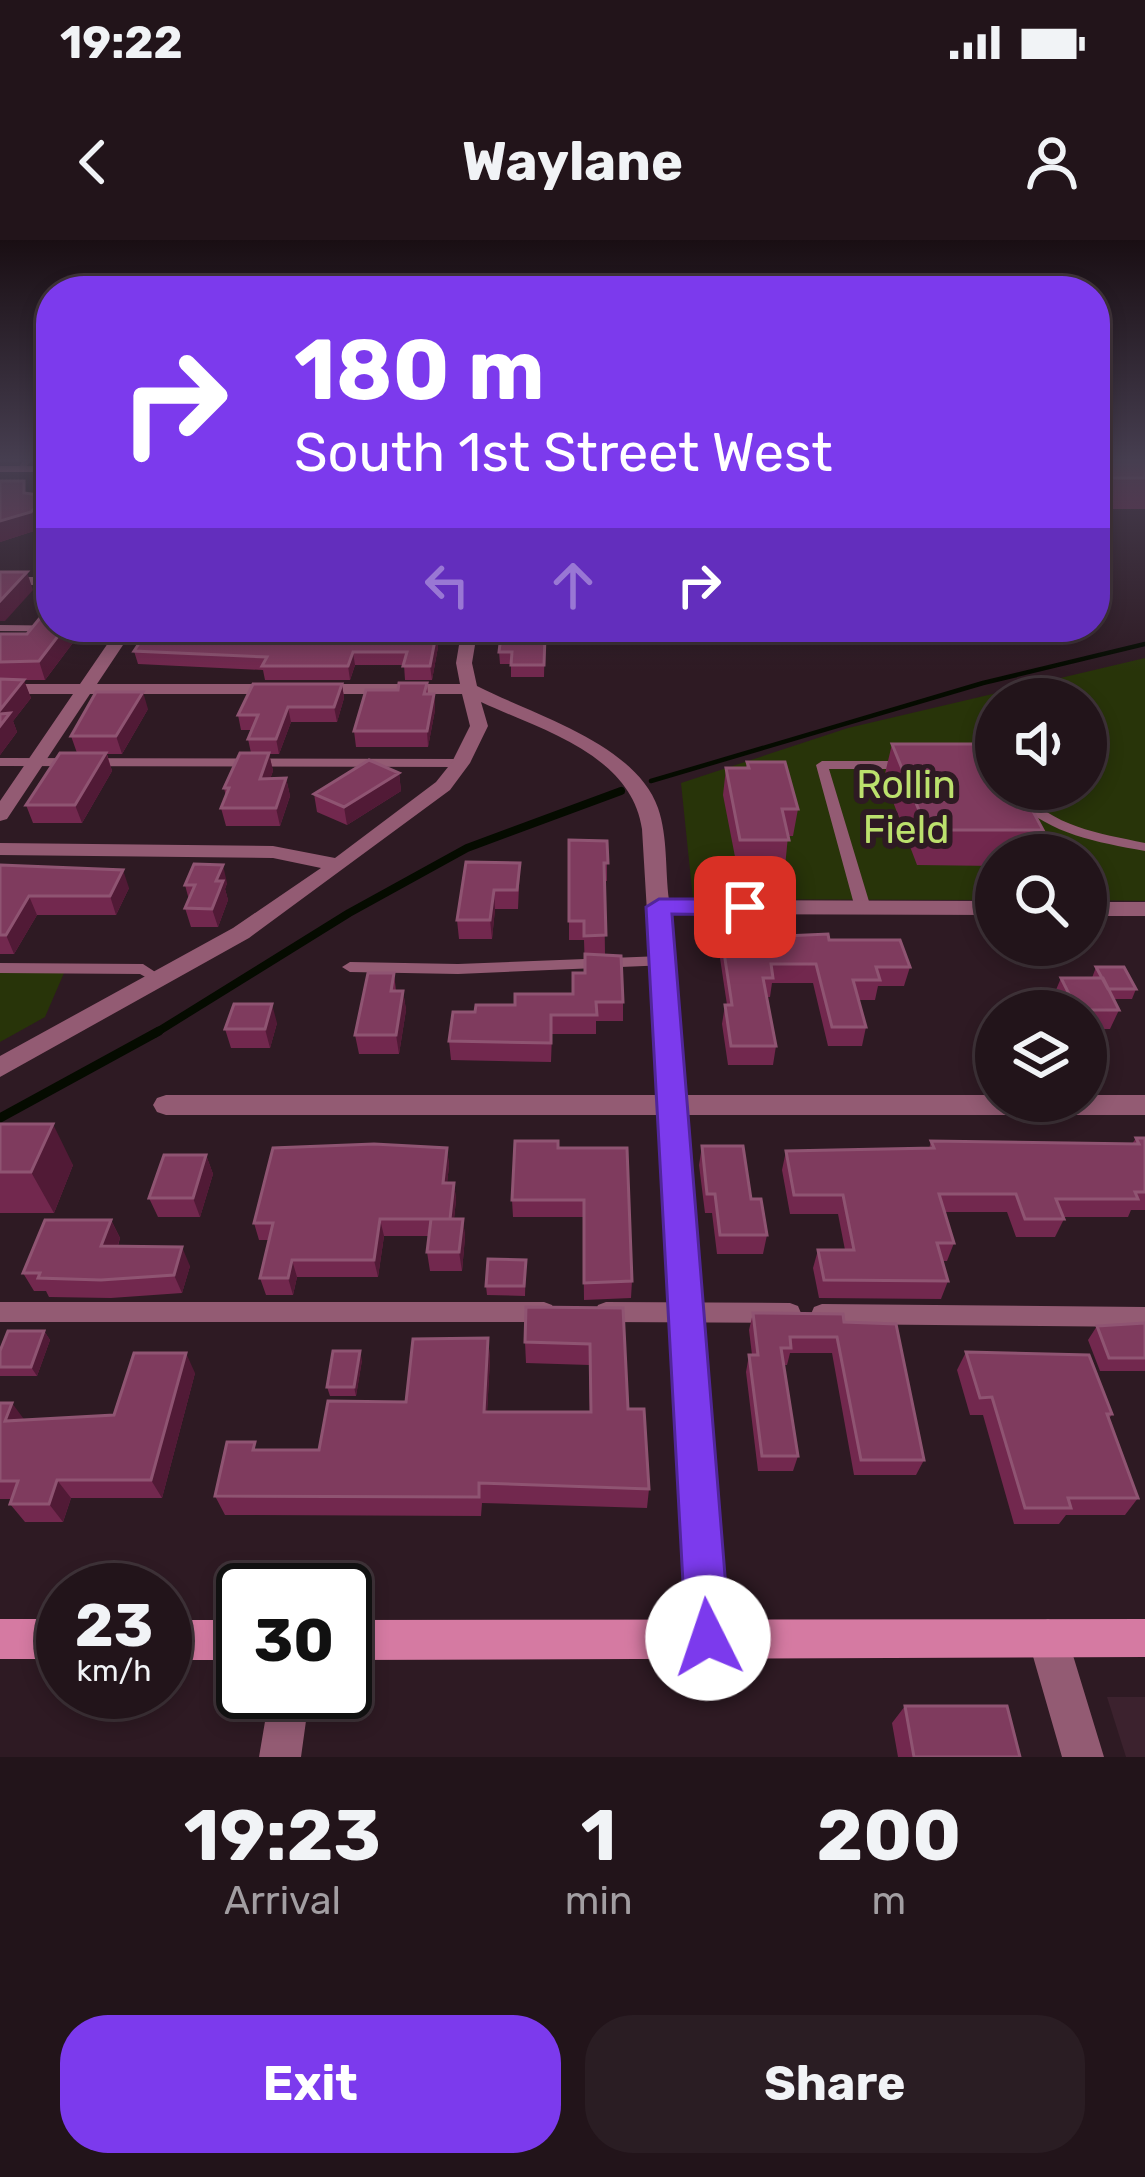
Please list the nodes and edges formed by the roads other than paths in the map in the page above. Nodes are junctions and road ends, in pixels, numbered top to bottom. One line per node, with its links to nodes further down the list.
1 (0, 581): 2 (street)
2 (36, 581)
3 (0, 628): 4 (lane)
4 (36, 628)
5 (116, 642): 8 (street)
6 (467, 642): 9 (street)
7 (0, 688): 8 (street)
8 (83, 689): 9 (street); 11 (street)
9 (469, 689): 12 (street); 19 (street)
10 (0, 762): 11 (lane)
11 (35, 762): 12 (lane); 15 (street)
12 (461, 764): 18 (street)
13 (929, 765): 20 (lane)
14 (1029, 810): 16 (lane)
15 (0, 815)
16 (1145, 847)
17 (0, 849): 18 (street)
18 (339, 865): 27 (street)
19 (659, 907): 20 (street); 24 (street)
20 (863, 908): 21 (street)
21 (975, 908)
22 (1107, 909): 23 (street)
23 (1145, 909)
24 (662, 961): 25 (lane); 30 (street)
25 (350, 967)
26 (0, 968): 27 (lane)
27 (158, 980): 28 (street)
28 (0, 1068)
29 (166, 1105): 30 (street)
30 (672, 1105): 31 (street); 33 (street)
31 (1145, 1105)
32 (0, 1312): 33 (lane)
33 (684, 1312): 34 (lane); 35 (street)
34 (1145, 1317)
35 (708, 1638): 39 (main road); 40 (main road)
36 (1145, 1638): 39 (main road)
37 (0, 1639): 38 (main road)
38 (36, 1639)
39 (1048, 1639): 43 (street)
40 (372, 1640)
41 (286, 1719): 42 (street)
42 (280, 1757)
43 (1083, 1757)

